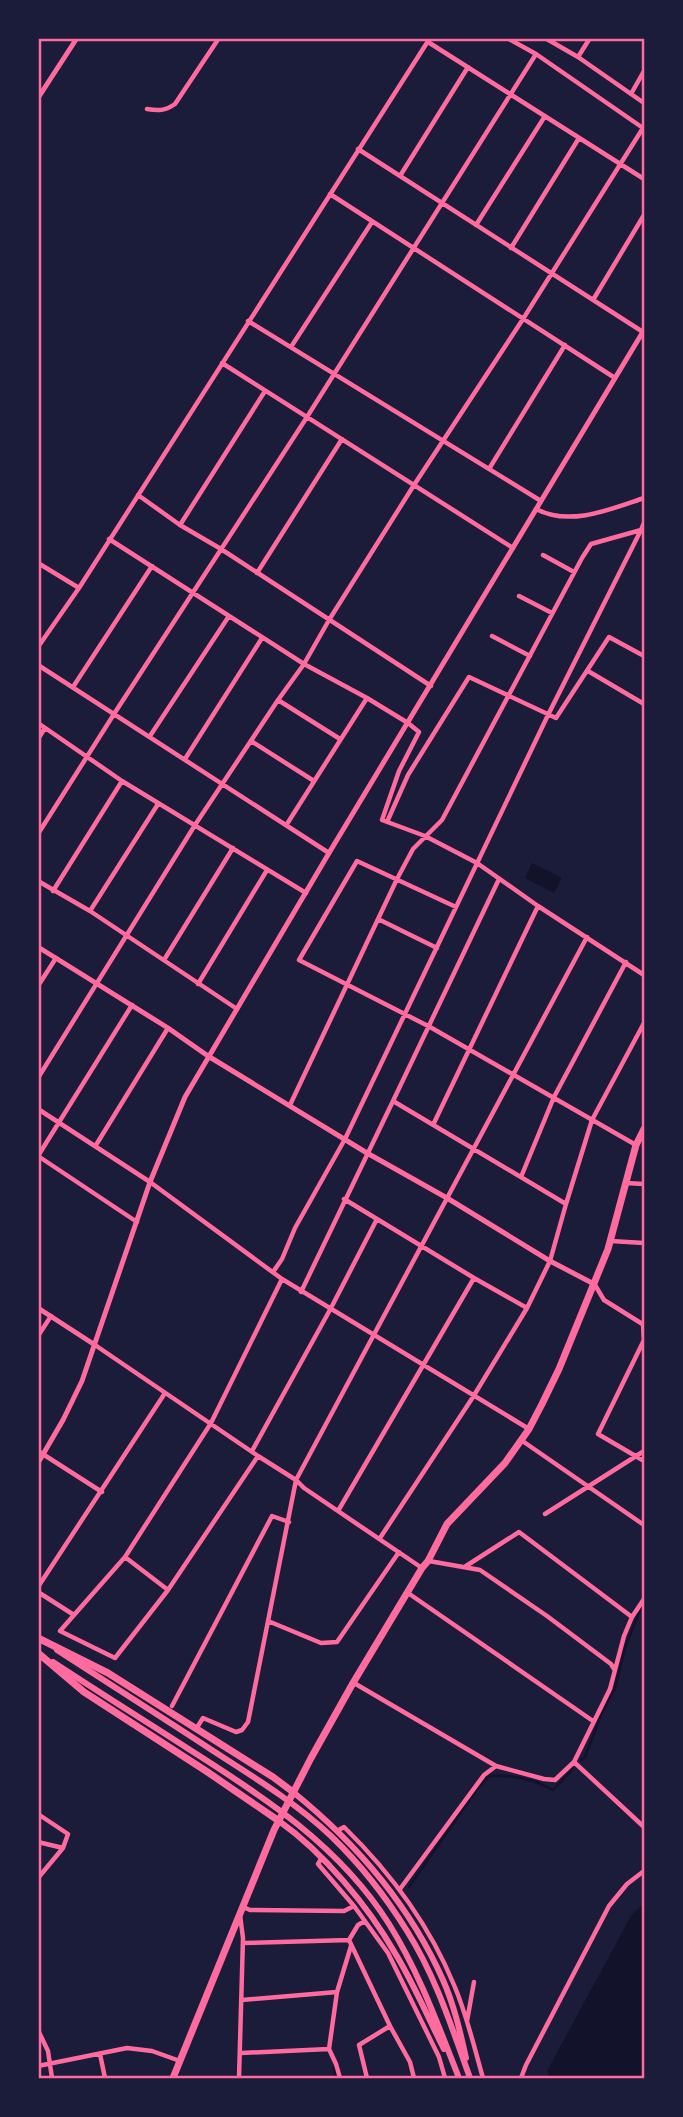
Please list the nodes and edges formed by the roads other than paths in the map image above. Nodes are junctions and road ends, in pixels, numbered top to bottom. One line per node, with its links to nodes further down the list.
1 (77, 38): 15 (street)
2 (219, 38): 17 (street)
3 (507, 38): 8 (street)
4 (522, 38): 8 (street)
5 (545, 38): 10 (street)
6 (590, 38): 10 (street)
7 (429, 40): 11 (street); 21 (street)
8 (518, 45): 9 (street)
9 (536, 54): 13 (street); 19 (street)
10 (578, 57): 14 (street)
11 (468, 67): 13 (street); 23 (street)
12 (645, 71): 14 (street)
13 (511, 94): 18 (street); 26 (street)
14 (631, 94): 16 (street)
15 (38, 98)
16 (645, 103)
17 (147, 109)
18 (545, 116): 20 (street); 29 (street)
19 (644, 129): 22 (street)
20 (579, 138): 22 (street); 30 (street)
21 (358, 149): 23 (street); 25 (street)
22 (621, 164): 24 (street); 32 (street)
23 (400, 176): 26 (street)
24 (645, 179)
25 (330, 194): 28 (street); 35 (street)
26 (443, 203): 29 (street); 31 (street)
27 (645, 215): 33 (street)
28 (372, 222): 31 (street); 38 (street)
29 (476, 225): 30 (street)
30 (512, 247): 32 (street)
31 (413, 248): 34 (street); 40 (street)
32 (551, 273): 33 (street); 34 (street)
33 (593, 300): 36 (street)
34 (523, 319): 37 (street); 45 (street)
35 (248, 321): 38 (street); 39 (street)
36 (644, 331): 41 (street)
37 (565, 345): 41 (street); 46 (street)
38 (291, 347): 40 (street)
39 (222, 363): 42 (street); 48 (street)
40 (334, 373): 43 (street); 45 (street)
41 (615, 378): 50 (street)
42 (265, 391): 43 (street); 53 (street)
43 (307, 417): 44 (street); 57 (street)
44 (342, 439): 47 (street); 62 (street)
45 (443, 441): 46 (street); 47 (street)
46 (489, 469): 50 (street)
47 (414, 485): 56 (street); 68 (street)
48 (138, 495): 53 (street); 55 (street)
49 (645, 498): 51 (street)
50 (541, 501): 51 (street)
51 (536, 509): 56 (street)
52 (645, 523): 54 (street)
53 (180, 525): 57 (street)
54 (641, 530): 61 (street); 84 (street)
55 (109, 539): 60 (street); 63 (street)
56 (513, 548): 77 (street)
57 (221, 549): 62 (street); 64 (street)
58 (543, 555): 61 (street)
59 (38, 563): 63 (street)
60 (152, 566): 64 (street); 78 (street)
61 (574, 572): 66 (street)
62 (257, 573): 68 (street)
63 (79, 588): 71 (street)
64 (193, 592): 67 (street); 83 (street)
65 (519, 596): 66 (street)
66 (552, 613): 72 (street)
67 (229, 616): 70 (street); 88 (street)
68 (329, 620): 74 (street); 77 (street)
69 (492, 636): 72 (street)
70 (262, 638): 74 (street); 93 (street)
71 (38, 647)
72 (530, 656): 79 (street)
73 (645, 656): 76 (street)
74 (304, 664): 80 (street); 81 (street)
75 (38, 665): 78 (street)
76 (588, 671): 82 (street); 84 (street)
77 (432, 686): 86 (street)
78 (73, 687): 83 (street)
79 (509, 695): 84 (street); 98 (street); 102 (street)
80 (367, 698): 86 (street); 90 (street)
81 (278, 699): 90 (street); 91 (street)
82 (645, 704)
83 (114, 713): 88 (street); 92 (street)
84 (548, 715): 105 (street)
85 (38, 723): 87 (street)
86 (408, 723): 98 (street); 104 (street)
87 (46, 728): 89 (street); 92 (street)
88 (150, 736): 93 (street)
89 (38, 739)
90 (340, 739): 95 (street)
91 (251, 741): 95 (street); 96 (street)
92 (87, 757): 94 (street); 101 (street)
93 (185, 759): 96 (street)
94 (122, 781): 97 (street); 110 (street)
95 (314, 781): 99 (street)
96 (222, 784): 99 (street); 100 (street)
97 (158, 804): 100 (street); 114 (street)
98 (387, 821): 102 (street)
99 (287, 824): 104 (street)
100 (195, 825): 103 (street); 116 (street)
101 (38, 834)
102 (425, 835): 105 (street); 107 (street)
103 (233, 848): 106 (street); 121 (street)
104 (329, 853): 111 (street)
105 (477, 863): 108 (street); 113 (street)
106 (267, 870): 111 (street); 125 (street)
107 (397, 879): 113 (street); 115 (street); 126 (street)
108 (499, 879): 112 (street); 132 (street)
109 (38, 881): 110 (street)
110 (53, 891): 114 (street)
111 (306, 893): 129 (street)
112 (538, 906): 117 (street); 134 (street)
113 (456, 907): 119 (street)
114 (90, 911): 116 (street)
115 (378, 919): 119 (street); 126 (street)
116 (128, 936): 121 (street); 124 (street)
117 (587, 937): 122 (street); 136 (street)
118 (38, 947): 120 (street)
119 (437, 948): 130 (street)
120 (56, 958): 124 (street); 127 (street)
121 (164, 960): 125 (street)
122 (626, 962): 123 (street); 138 (street)
123 (645, 975)
124 (97, 983): 128 (street); 137 (street)
125 (198, 984): 129 (street)
126 (347, 985): 130 (street); 140 (street)
127 (38, 986)
128 (132, 1005): 133 (street); 143 (street)
129 (237, 1009): 135 (street)
130 (406, 1014): 132 (street); 146 (street)
131 (645, 1023): 142 (street)
132 (429, 1027): 134 (street); 139 (street)
133 (168, 1028): 135 (street); 147 (street)
134 (470, 1051): 136 (street); 144 (street)
135 (208, 1056): 140 (street); 153 (street)
136 (513, 1075): 138 (street); 149 (street)
137 (38, 1078)
138 (554, 1097): 142 (street); 152 (street)
139 (393, 1101): 144 (street); 150 (street)
140 (290, 1105): 146 (street)
141 (38, 1109): 143 (street)
142 (592, 1120): 148 (street); 158 (street)
143 (60, 1123): 147 (street); 151 (street)
144 (433, 1125): 149 (street)
145 (644, 1130): 148 (main road)
146 (345, 1139): 150 (street); 165 (street)
147 (96, 1145): 153 (street)
148 (636, 1145): 154 (main road)
149 (473, 1148): 152 (street); 156 (street)
150 (367, 1153): 156 (street); 157 (street)
151 (39, 1156): 160 (street)
152 (521, 1177): 158 (street)
153 (150, 1182): 160 (street); 165 (street)
154 (626, 1183): 155 (street); 161 (main road)
155 (645, 1184)
156 (447, 1198): 163 (street); 164 (street)
157 (344, 1199): 159 (street); 169 (street)
158 (566, 1204): 164 (street)
159 (376, 1219): 163 (street); 171 (street)
160 (137, 1222): 178 (street)
161 (611, 1241): 162 (street); 168 (main road)
162 (645, 1243)
163 (421, 1245): 166 (street); 175 (street)
164 (550, 1261): 168 (street); 172 (street)
165 (273, 1272): 167 (street)
166 (474, 1278): 172 (street); 179 (street)
167 (282, 1279): 169 (street); 182 (street)
168 (594, 1284): 174 (street); 183 (main road)
169 (302, 1292): 171 (street)
170 (38, 1308): 173 (street)
171 (331, 1308): 175 (street); 185 (street)
172 (527, 1308): 181 (street)
173 (51, 1316): 176 (street); 178 (street)
174 (644, 1324): 177 (street)
175 (374, 1335): 179 (street); 192 (street)
176 (38, 1336)
177 (644, 1341): 189 (street)
178 (95, 1345): 180 (street); 187 (street)
179 (424, 1366): 181 (street); 195 (street)
180 (165, 1393): 182 (street); 194 (street)
181 (473, 1397): 183 (street); 199 (street)
182 (211, 1423): 185 (street); 201 (street)
183 (529, 1429): 184 (main road)
184 (522, 1440): 193 (street); 202 (main road)
185 (252, 1451): 188 (street)
186 (645, 1451): 189 (street)
187 (41, 1453): 191 (street); 194 (street)
188 (258, 1456): 192 (street); 205 (street)
189 (636, 1457): 190 (street); 193 (street)
190 (645, 1461)
191 (38, 1463)
192 (296, 1480): 195 (street); 197 (street)
193 (590, 1486): 196 (street); 198 (street)
194 (102, 1492): 204 (street)
195 (338, 1511): 199 (street)
196 (545, 1514)
197 (289, 1522): 210 (street); 216 (street)
198 (645, 1525)
199 (380, 1538): 200 (street)
200 (399, 1552): 202 (street); 210 (street)
201 (125, 1557): 205 (street); 208 (street)
202 (425, 1564): 203 (street); 206 (main road)
203 (466, 1566): 209 (street); 214 (street)
204 (38, 1590): 208 (street)
205 (168, 1590): 208 (street)
206 (407, 1593): 215 (main road); 217 (street)
207 (645, 1600): 209 (street)
208 (75, 1615)
209 (632, 1617): 214 (street)
210 (268, 1621): 218 (street)
211 (38, 1638): 218 (main road); 258 (main road)
212 (38, 1653): 213 (main road)
213 (48, 1659): 223 (main road); 257 (main road)
214 (614, 1670): 217 (street)
215 (353, 1683): 220 (street); 221 (main road)
216 (172, 1706)
217 (593, 1721): 219 (street)
218 (196, 1728): 221 (main road)
219 (574, 1762): 220 (street); 224 (street)
220 (496, 1766): 231 (street)
221 (293, 1793): 223 (main road); 225 (main road)
222 (38, 1814): 227 (street)
223 (279, 1821): 228 (main road); 233 (main road)
224 (645, 1827)
225 (337, 1831): 231 (street); 258 (main road)
226 (38, 1842): 227 (street)
227 (63, 1848): 230 (street)
228 (321, 1859): 232 (street); 257 (main road)
229 (645, 1871): 260 (street)
230 (38, 1878)
231 (400, 1889): 240 (street)
232 (354, 1906): 233 (street); 234 (street)
233 (242, 1910): 235 (street); 246 (main road)
234 (365, 1921): 236 (street); 256 (street)
235 (243, 1943): 236 (street); 239 (street)
236 (350, 1943): 238 (street); 241 (street)
237 (474, 1982): 240 (street)
238 (337, 1992): 239 (street); 243 (street)
239 (242, 2000): 244 (street)
240 (467, 2022): 259 (street)
241 (390, 2026): 254 (street); 255 (street)
242 (38, 2030): 247 (street)
243 (329, 2049): 244 (street); 253 (street)
244 (241, 2053): 252 (street)
245 (100, 2054): 246 (street); 247 (street); 250 (street)
246 (180, 2061): 251 (main road)
247 (51, 2064): 248 (street); 249 (street)
248 (38, 2066)
249 (52, 2078)
250 (105, 2078)
251 (173, 2078)
252 (239, 2078)
253 (340, 2078)
254 (367, 2078)
255 (414, 2078)
256 (445, 2078)
257 (458, 2078)
258 (470, 2078)
259 (482, 2078)
260 (521, 2078)

